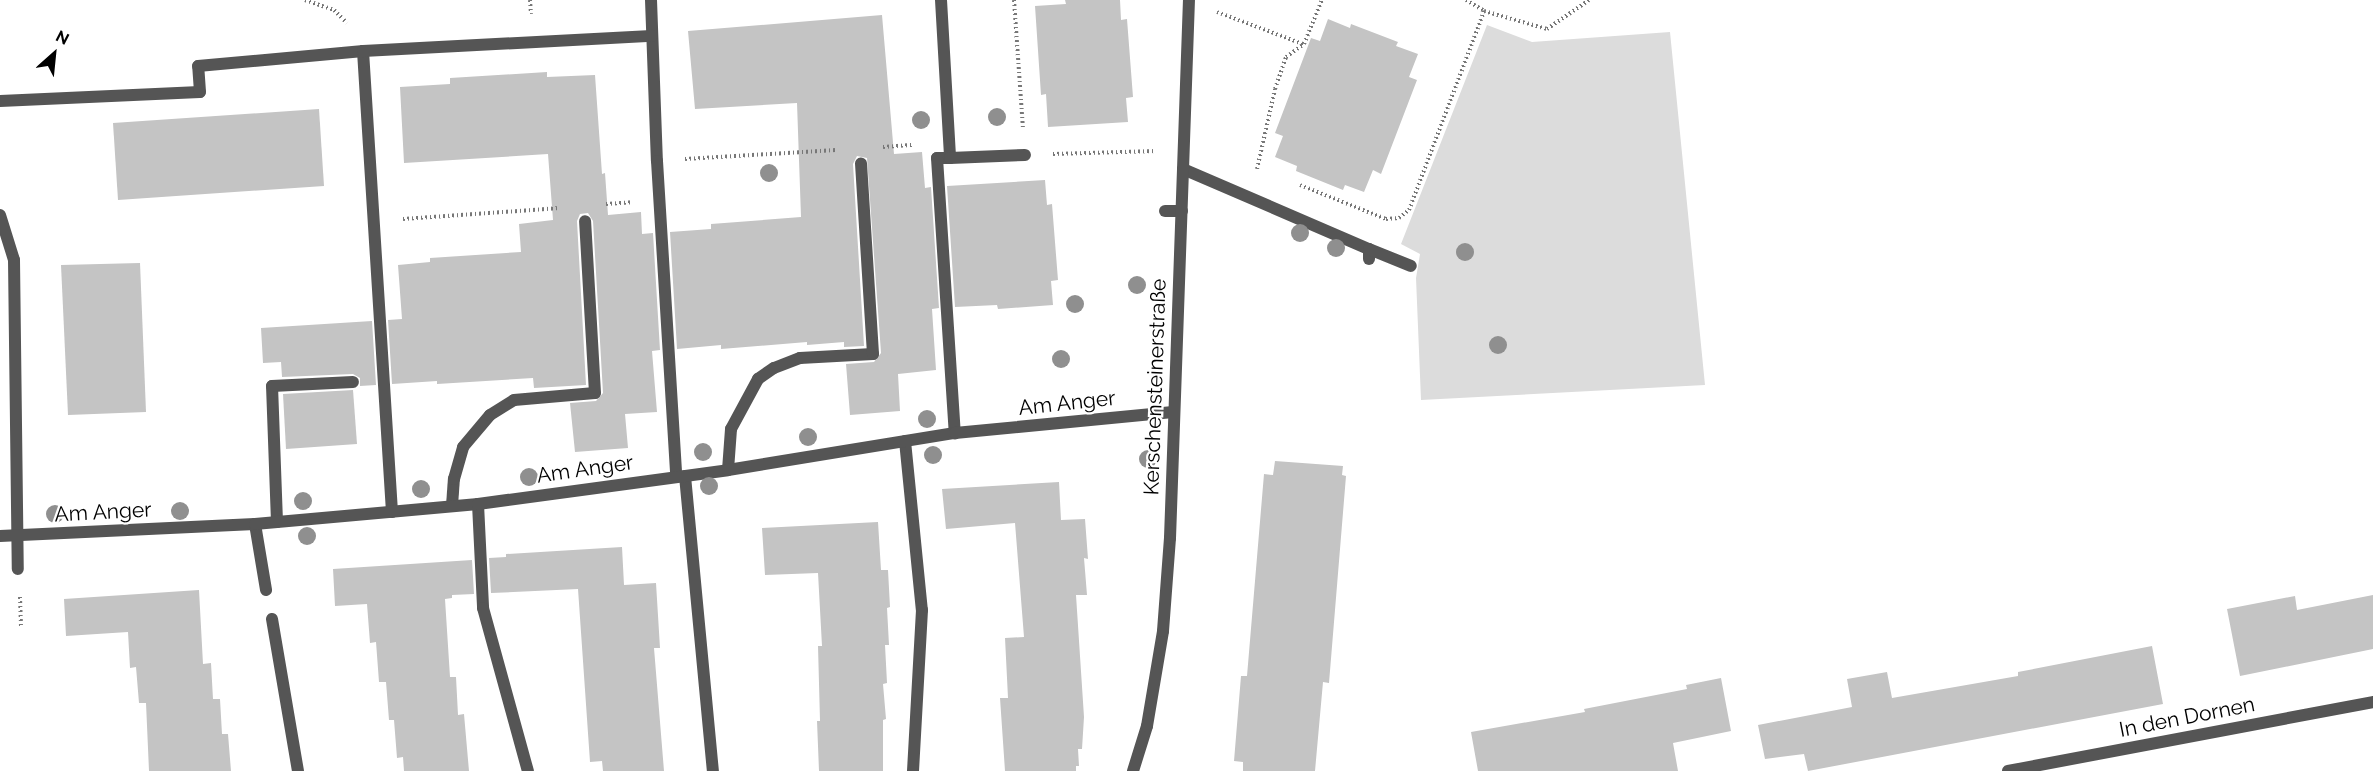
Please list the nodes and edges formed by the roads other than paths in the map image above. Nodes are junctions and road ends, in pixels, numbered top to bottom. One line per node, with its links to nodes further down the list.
1 (651, 0): 4 (street)
2 (941, 0): 8 (street)
3 (1189, 1): 10 (street, Kerschensteinerstraße)
4 (652, 36): 5 (street); 23 (street)
5 (363, 51): 6 (street); 26 (street)
6 (0, 101)
7 (1025, 155): 8 (street)
8 (950, 158): 20 (street)
9 (861, 163): 22 (street)
10 (1183, 170): 11 (street); 13 (street, Kerschensteinerstraße)
11 (1267, 206): 15 (street); 17 (street)
12 (1165, 211): 13 (street)
13 (1182, 211): 19 (street, Kerschensteinerstraße)
14 (0, 215): 30 (street)
15 (1267, 219)
16 (585, 221): 25 (street)
17 (1411, 266)
18 (352, 382): 27 (street)
19 (1173, 412): 20 (street, Am Anger); 39 (street, Kerschensteinerstraße)
20 (956, 433): 21 (street, Am Anger)
21 (905, 441): 22 (street, Am Anger); 38 (street)
22 (728, 470): 23 (street, Am Anger)
23 (680, 476): 24 (street, Am Anger); 37 (street)
24 (477, 504): 25 (street, Am Anger); 36 (street)
25 (452, 506): 26 (street, Am Anger)
26 (392, 512): 27 (street, Am Anger)
27 (276, 522): 28 (street, Am Anger)
28 (255, 524): 30 (street, Am Anger); 32 (street)
29 (0, 536): 30 (street, Am Anger)
30 (20, 536): 31 (street)
31 (18, 569)
32 (266, 590)
33 (272, 619): 35 (street)
34 (2373, 702): 40 (street, In den Dornen)
35 (298, 771)
36 (528, 771)
37 (712, 771)
38 (913, 771)
39 (1133, 771)
40 (2008, 771)

